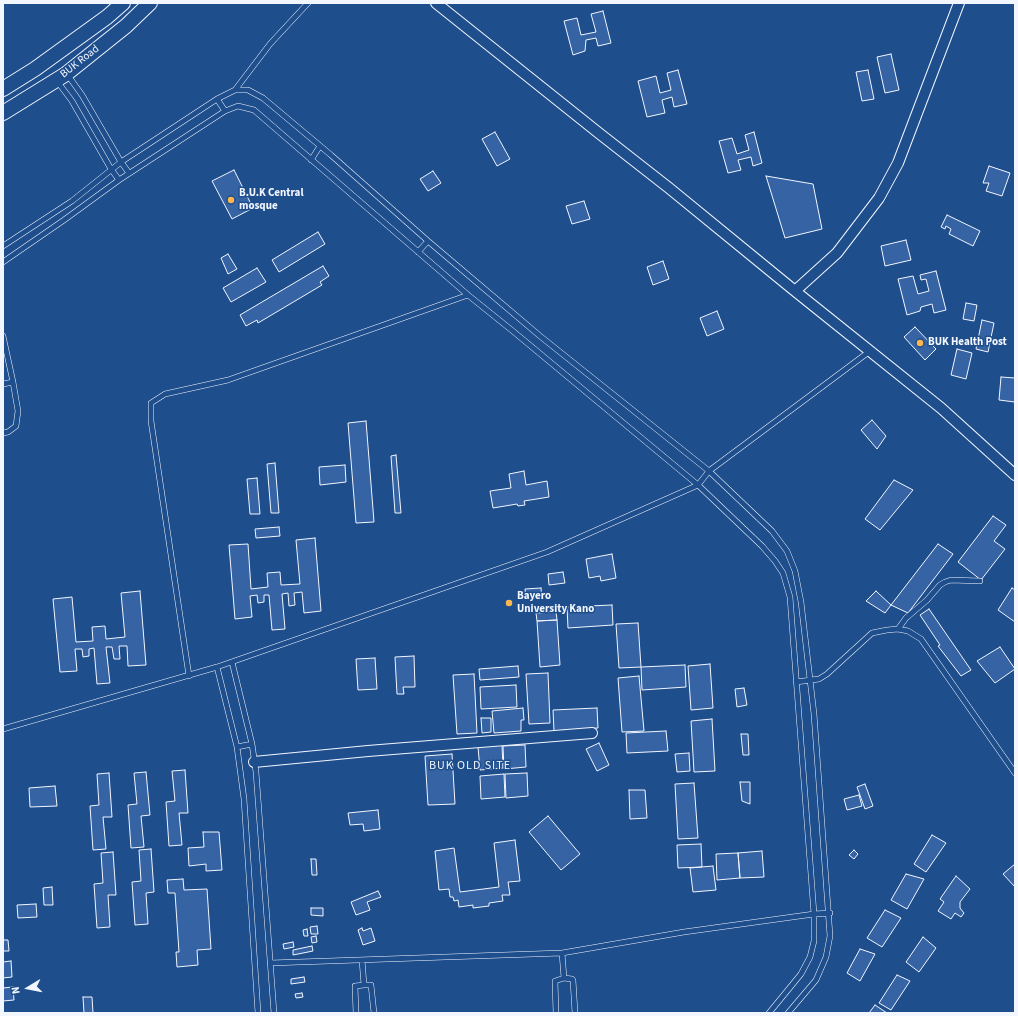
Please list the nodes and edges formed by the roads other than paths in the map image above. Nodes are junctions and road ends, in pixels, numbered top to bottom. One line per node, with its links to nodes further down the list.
1 (123, 3): 7 (main road, BUK Road)
2 (150, 3): 6 (main road, BUK Road)
3 (308, 3): 8 (lane)
4 (436, 3): 22 (street)
5 (959, 3): 22 (street)
6 (61, 77): 11 (main road, BUK Road); 14 (lane); 15 (lane)
7 (3, 89)
8 (235, 90): 9 (lane); 12 (lane)
9 (217, 99): 10 (lane); 14 (lane)
10 (226, 111): 13 (lane); 16 (lane)
11 (3, 113)
12 (320, 146): 13 (lane); 18 (lane)
13 (311, 160): 20 (lane)
14 (121, 162): 15 (lane); 16 (lane)
15 (111, 170): 17 (lane); 19 (lane)
16 (129, 173): 17 (lane)
17 (119, 180): 21 (lane)
18 (428, 241): 20 (lane); 29 (lane)
19 (3, 246)
20 (418, 252): 23 (lane)
21 (3, 262)
22 (795, 291): 25 (street)
23 (468, 295): 31 (lane); 36 (lane)
24 (3, 336): 26 (lane)
25 (870, 351): 29 (lane); 30 (street)
26 (13, 382): 27 (lane); 28 (lane)
27 (3, 384)
28 (3, 433)
29 (709, 471): 31 (lane); 37 (lane)
30 (1015, 475)
31 (698, 485): 34 (lane); 38 (lane)
32 (980, 581): 33 (lane)
33 (898, 629): 37 (lane); 44 (lane)
34 (232, 662): 35 (lane); 41 (lane)
35 (217, 667): 36 (lane); 42 (lane)
36 (189, 676): 39 (lane)
37 (810, 681): 38 (lane); 45 (lane)
38 (796, 682): 46 (lane)
39 (3, 729)
40 (592, 733): 43 (street)
41 (252, 744): 42 (lane); 43 (lane)
42 (237, 747): 52 (lane)
43 (254, 762): 49 (lane)
44 (1015, 773)
45 (830, 913): 46 (lane); 59 (lane)
46 (814, 914): 47 (lane); 58 (lane)
47 (562, 953): 48 (lane); 50 (lane)
48 (362, 960): 49 (lane); 51 (lane)
49 (270, 963): 53 (lane)
50 (564, 978): 56 (lane); 57 (lane)
51 (364, 985): 54 (lane); 55 (lane)
52 (258, 1013)
53 (274, 1013)
54 (356, 1013)
55 (374, 1013)
56 (556, 1013)
57 (575, 1013)
58 (769, 1013)
59 (788, 1013)

